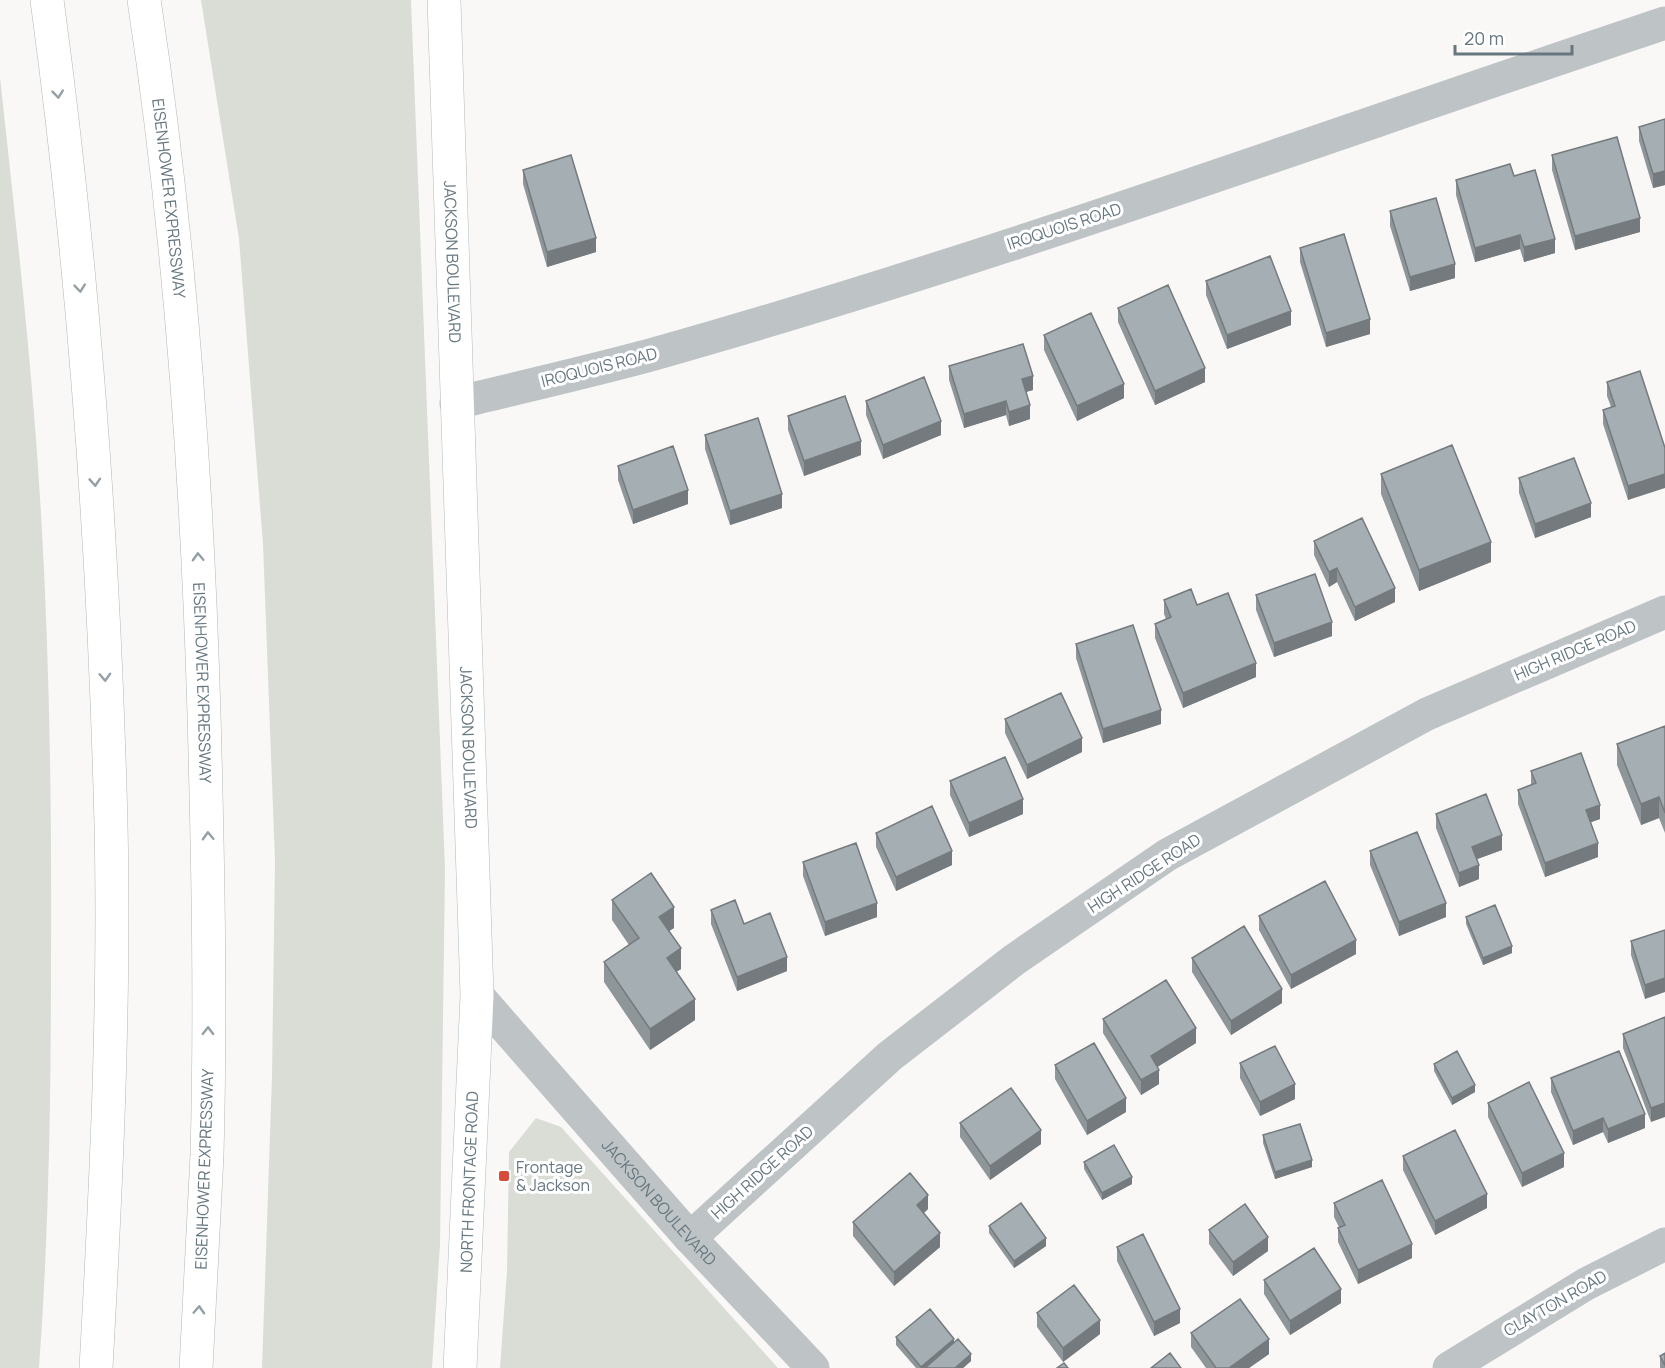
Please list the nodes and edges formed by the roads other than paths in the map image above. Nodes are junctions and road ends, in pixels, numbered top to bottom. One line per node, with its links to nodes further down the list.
1 (47, 0): 10 (main road, one-way to 10)
2 (444, 0): 5 (main road, JACKSON BOULEVARD)
3 (145, 3): 11 (main road, EISENHOWER EXPRESSWAY, one-way to 3)
4 (1665, 23): 5 (street, IROQUOIS ROAD)
5 (456, 403): 7 (main road, JACKSON BOULEVARD)
6 (1665, 612): 8 (street, HIGH RIDGE ROAD)
7 (477, 995): 8 (street, JACKSON BOULEVARD); 12 (main road, NORTH FRONTAGE ROAD)
8 (690, 1238): 13 (street, JACKSON BOULEVARD)
9 (1665, 1244): 14 (street, CLAYTON ROAD)
10 (96, 1368)
11 (196, 1368)
12 (460, 1368)
13 (813, 1368)
14 (1449, 1368)

